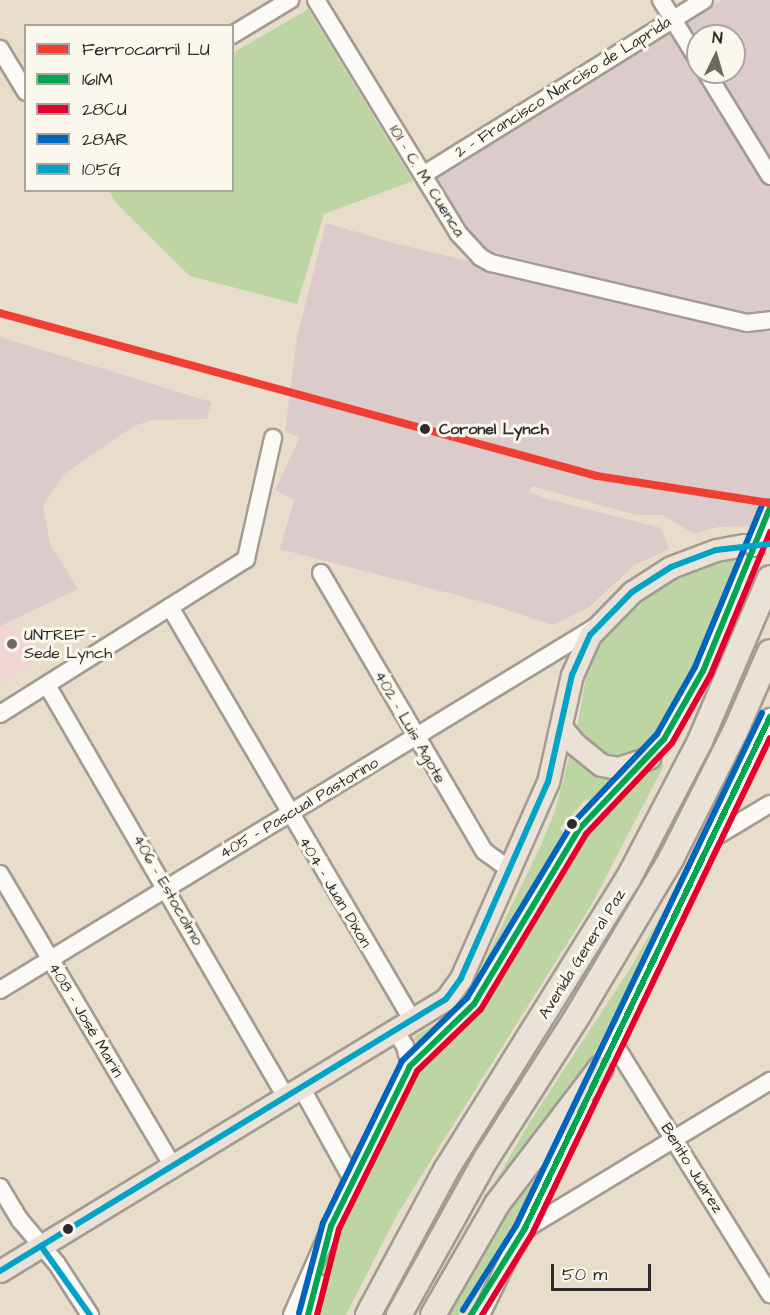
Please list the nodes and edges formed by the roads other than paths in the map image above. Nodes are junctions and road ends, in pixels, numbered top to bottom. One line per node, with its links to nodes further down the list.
1 (290, 0): 6 (street)
2 (316, 0): 11 (street, 101 - C. M. Cuenca)
3 (661, 0): 5 (street)
4 (704, 0): 5 (street, 2 - Francisco Narciso de Laprida)
5 (673, 19): 7 (street); 11 (street, 2 - Francisco Narciso de Laprida)
6 (234, 34)
7 (686, 40)
8 (0, 49): 10 (street)
9 (713, 84): 12 (street)
10 (24, 89)
11 (423, 175): 13 (street, 101 - C. M. Cuenca)
12 (770, 176)
13 (770, 320)
14 (273, 438): 19 (street)
15 (770, 508): 16 (street, bridge)
16 (746, 555): 20 (main road); 27 (street)
17 (321, 573): 26 (street, 402 - Luis Agote)
18 (770, 578): 55 (highway, Avenida General Paz)
19 (170, 608): 22 (street); 29 (street, 404 - Juan Dixon)
20 (597, 626): 25 (main road); 26 (street, 405 - Pascual Pastorino)
21 (770, 652): 56 (highway, Avenida General Paz)
22 (47, 686): 23 (street); 33 (street, 406 - Estocolmo)
23 (0, 714)
24 (770, 717): 30 (street)
25 (562, 728): 27 (main road); 31 (main road)
26 (416, 738): 29 (street, 405 - Pascual Pastorino); 31 (street, 402 - Luis Agote)
27 (649, 758): 38 (street)
28 (770, 804): 30 (street)
29 (289, 815): 33 (street, 405 - Pascual Pastorino); 36 (street, 404 - Juan Dixon)
30 (715, 837): 37 (street)
31 (510, 870): 36 (main road)
32 (0, 874): 34 (street, 408 - José Marín)
33 (166, 887): 34 (street, 405 - Pascual Pastorino); 41 (street, 406 - Estocolmo)
34 (50, 959): 35 (street, 405 - Pascual Pastorino); 43 (street, 408 - José Marín)
35 (0, 990)
36 (403, 1025): 38 (street, 404 - Juan Dixon); 41 (main road)
37 (613, 1042): 39 (street); 42 (street, Benito Juárez)
38 (410, 1066): 44 (street)
39 (601, 1068): 47 (street); 57 (highway)
40 (770, 1081): 42 (street)
41 (293, 1092): 43 (main road); 44 (street, 406 - Estocolmo)
42 (674, 1139): 47 (street); 51 (street, Benito Juárez)
43 (172, 1166): 48 (main road)
44 (352, 1179): 46 (street)
45 (0, 1187): 48 (street)
46 (331, 1226): 53 (street); 54 (street)
47 (524, 1230): 50 (street)
48 (41, 1246): 49 (main road); 52 (street)
49 (0, 1271)
50 (501, 1272): 58 (street); 59 (street)
51 (770, 1294)
52 (90, 1315)
53 (292, 1315)
54 (308, 1315)
55 (368, 1315)
56 (399, 1315)
57 (433, 1315)
58 (471, 1315)
59 (481, 1315)

